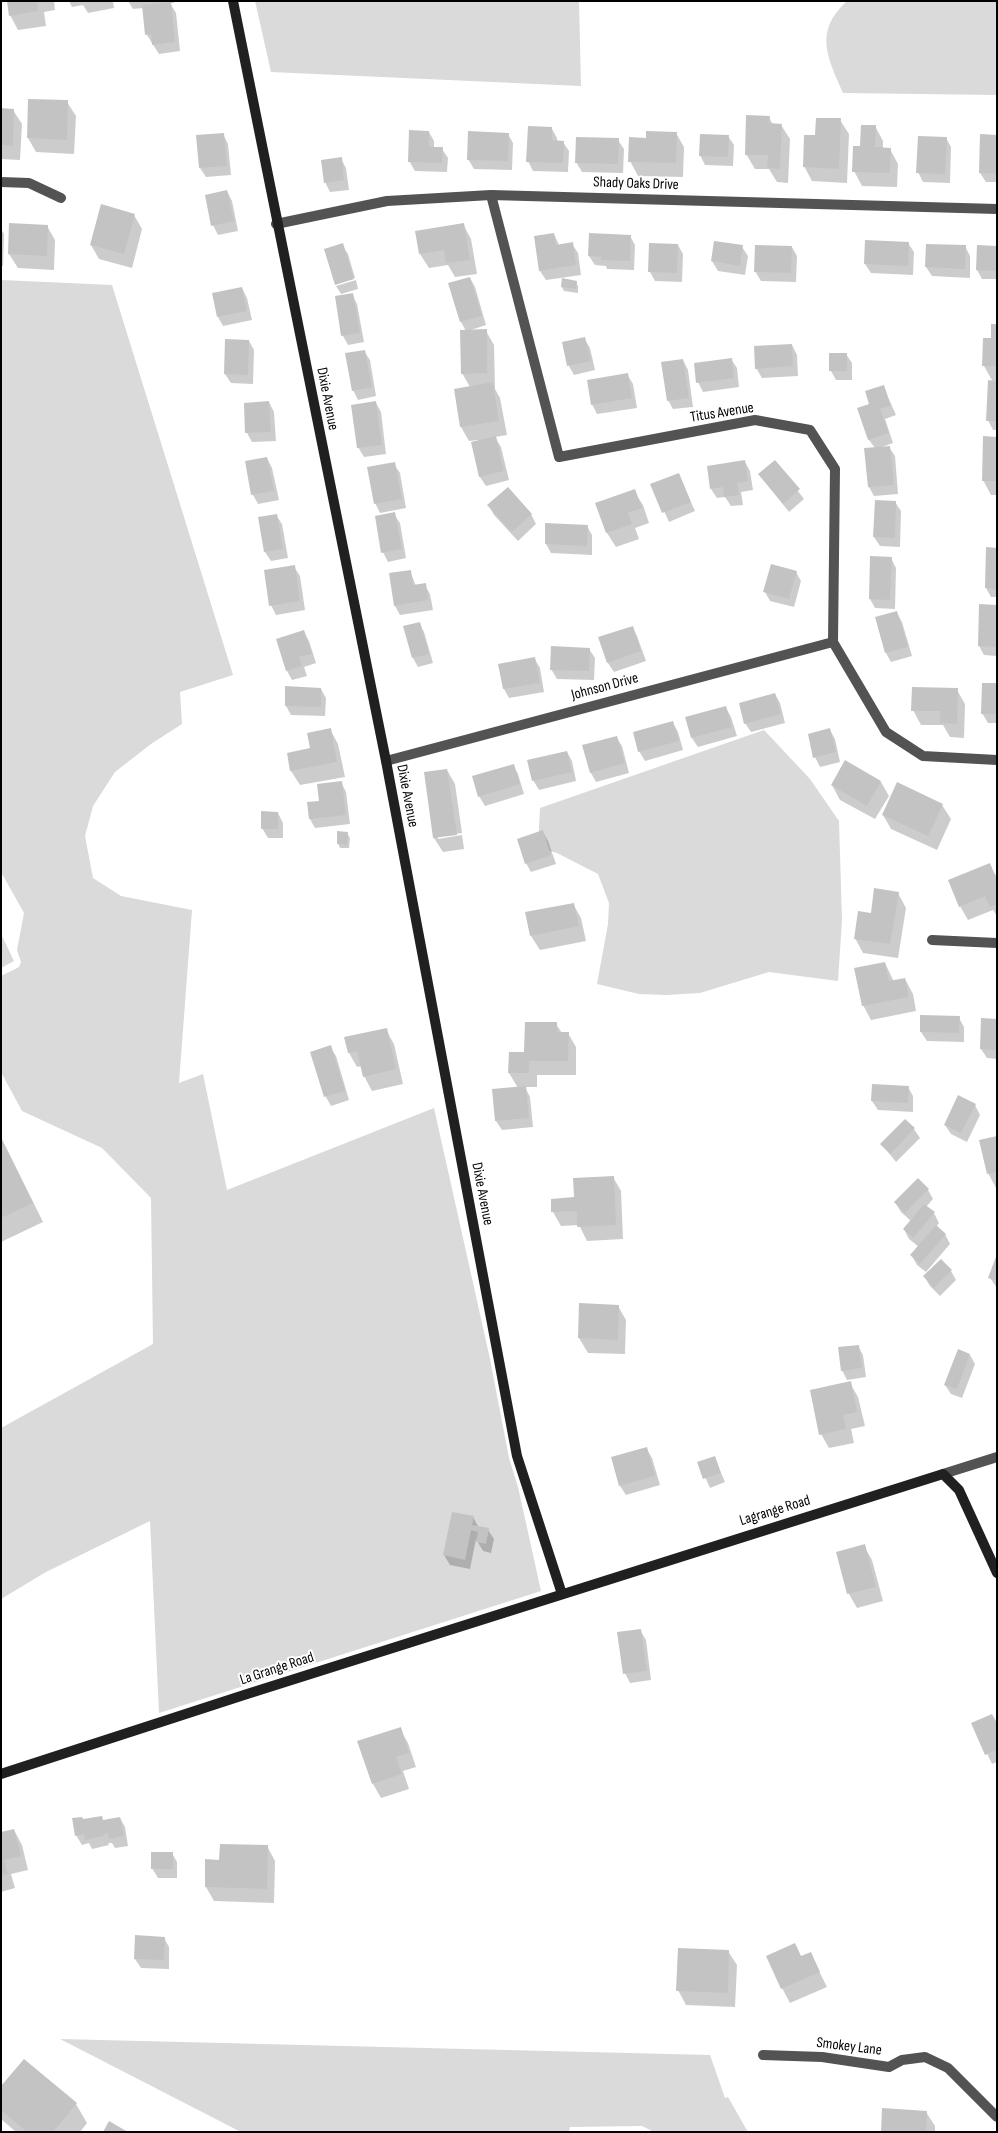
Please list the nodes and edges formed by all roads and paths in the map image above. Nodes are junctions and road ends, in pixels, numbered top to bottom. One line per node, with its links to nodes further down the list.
1 (233, 1): 6 (street, Dixie Avenue)
2 (1, 182): 4 (street)
3 (491, 195): 5 (street, Shady Oaks Drive); 6 (street, Shady Oaks Drive); 7 (street, Titus Avenue)
4 (61, 198)
5 (997, 209)
6 (276, 224): 9 (street, Dixie Avenue)
7 (833, 642): 8 (street); 9 (street, Johnson Drive)
8 (997, 760)
9 (386, 761): 15 (street, Dixie Avenue)
10 (932, 940): 11 (street)
11 (997, 943)
12 (997, 1457): 13 (street, Lagrange Road)
13 (943, 1474): 14 (street); 15 (street, Lagrange Road)
14 (997, 1573)
15 (562, 1594): 16 (street, La Grange Road)
16 (1, 1774)
17 (763, 2055): 18 (street, Smokey Lane)
18 (997, 2117)

